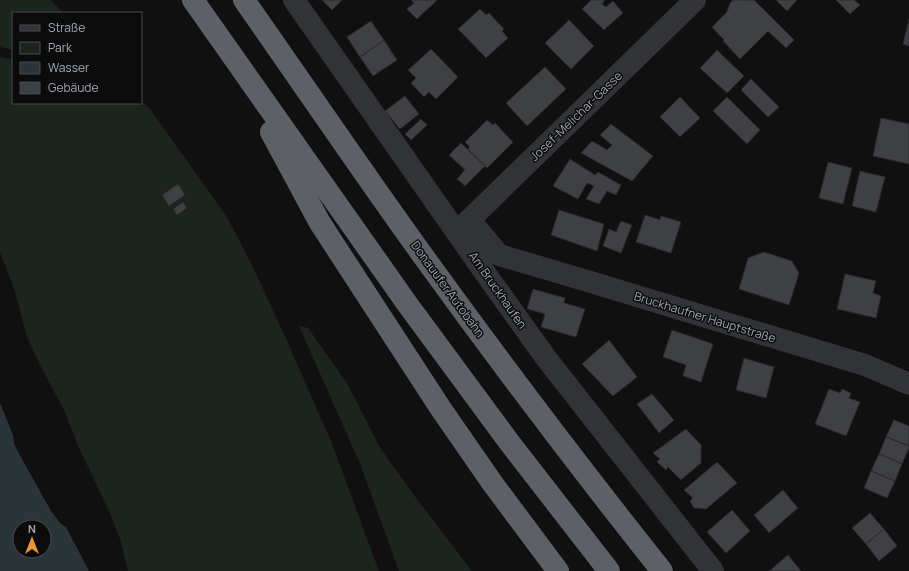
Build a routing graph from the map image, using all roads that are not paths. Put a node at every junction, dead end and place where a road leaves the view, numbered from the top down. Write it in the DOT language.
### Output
graph roads {
  1 [pos="193,0"];
  2 [pos="244,0"];
  3 [pos="294,0"];
  4 [pos="696,0"];
  5 [pos="225,46"];
  6 [pos="463,226"];
  7 [pos="499,255"];
  8 [pos="483,270"];
  9 [pos="909,384"];
  10 [pos="558,571"];
  11 [pos="609,571"];
  12 [pos="662,571"];
  13 [pos="713,571"];
  1 -- 5 [label="highway"];
  2 -- 12 [label="highway, Donauufer Autobahn"];
  3 -- 6 [label="street, Am Bruckhaufen"];
  4 -- 6 [label="street, Josef-Melichar-Gasse"];
  5 -- 10 [label="highway"];
  5 -- 11 [label="highway"];
  6 -- 7 [label="street"];
  6 -- 8 [label="street, Am Bruckhaufen"];
  7 -- 8 [label="street"];
  7 -- 9 [label="street, Bruckhaufner Hauptstraße"];
  8 -- 13 [label="street, Am Bruckhaufen"];
}
